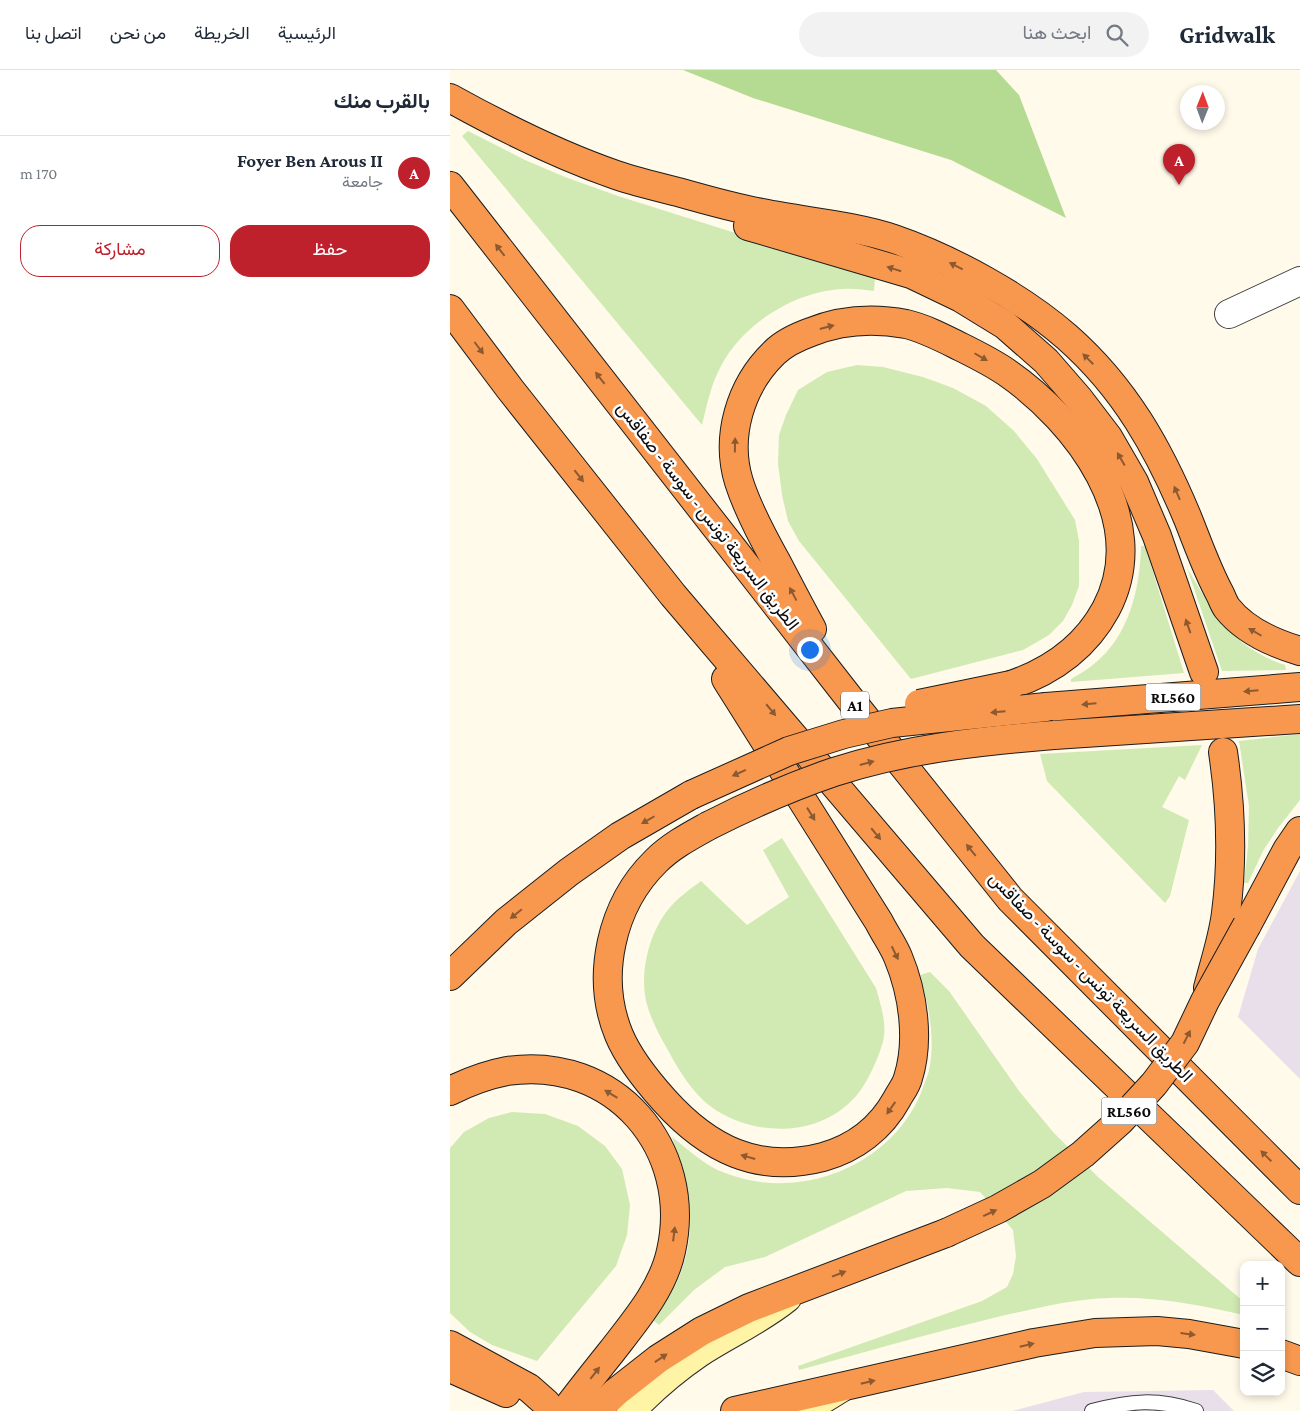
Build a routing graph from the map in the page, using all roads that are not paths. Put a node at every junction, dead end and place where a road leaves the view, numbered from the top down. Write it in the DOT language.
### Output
graph roads {
  1 [pos="450,98"];
  2 [pos="450,186"];
  3 [pos="680,193"];
  4 [pos="1300,281"];
  5 [pos="450,309"];
  6 [pos="1230,314"];
  7 [pos="673,595"];
  8 [pos="1300,651"];
  9 [pos="1204,672"];
  10 [pos="1300,687"];
  11 [pos="850,699"];
  12 [pos="1300,719"];
  13 [pos="844,734"];
  14 [pos="1223,752"];
  15 [pos="1300,831"];
  16 [pos="1236,920"];
  17 [pos="450,976"];
  18 [pos="450,1091"];
  19 [pos="1300,1190"];
  20 [pos="1300,1262"];
  21 [pos="798,1290"];
  22 [pos="1240,1343"];
  23 [pos="450,1345"];
  24 [pos="1285,1355"];
  25 [pos="1300,1361"];
  26 [pos="450,1368"];
  27 [pos="842,1388"];
  28 [pos="555,1407"];
  29 [pos="596,1411"];
  30 [pos="631,1411"];
  31 [pos="735,1411"];
  32 [pos="804,1411"];
  33 [pos="1092,1411"];
  34 [pos="1196,1411"];
  1 -- 3 [label="highway"];
  11 -- 2 [label="highway, الطريق السريعة تونس - سوسة - صفاقس / A1, one-way"];
  8 -- 3 [label="highway, one-way"];
  9 -- 3 [label="highway, one-way"];
  4 -- 6 [label="street"];
  5 -- 7 [label="highway, one-way"];
  7 -- 12 [label="highway, one-way, bridge"];
  7 -- 20 [label="highway, one-way"];
  10 -- 13 [label="highway, RL560, one-way, bridge"];
  11 -- 13 [label="highway, one-way, bridge"];
  19 -- 11 [label="highway, الطريق السريعة تونس - سوسة - صفاقس / A1, one-way"];
  13 -- 17 [label="highway, RL560, one-way, bridge"];
  14 -- 16 [label="highway"];
  15 -- 16 [label="highway, RL560"];
  21 -- 16 [label="highway, RL560, one-way, bridge"];
  28 -- 18 [label="highway, one-way"];
  29 -- 21 [label="highway, one-way"];
  21 -- 30 [label="main road"];
  27 -- 22 [label="highway, one-way"];
  23 -- 28 [label="highway"];
  24 -- 25 [label="highway"];
  26 -- 28 [label="highway"];
  27 -- 31 [label="highway"];
  27 -- 32 [label="main road"];
  33 -- 34 [label="lane"];
}
